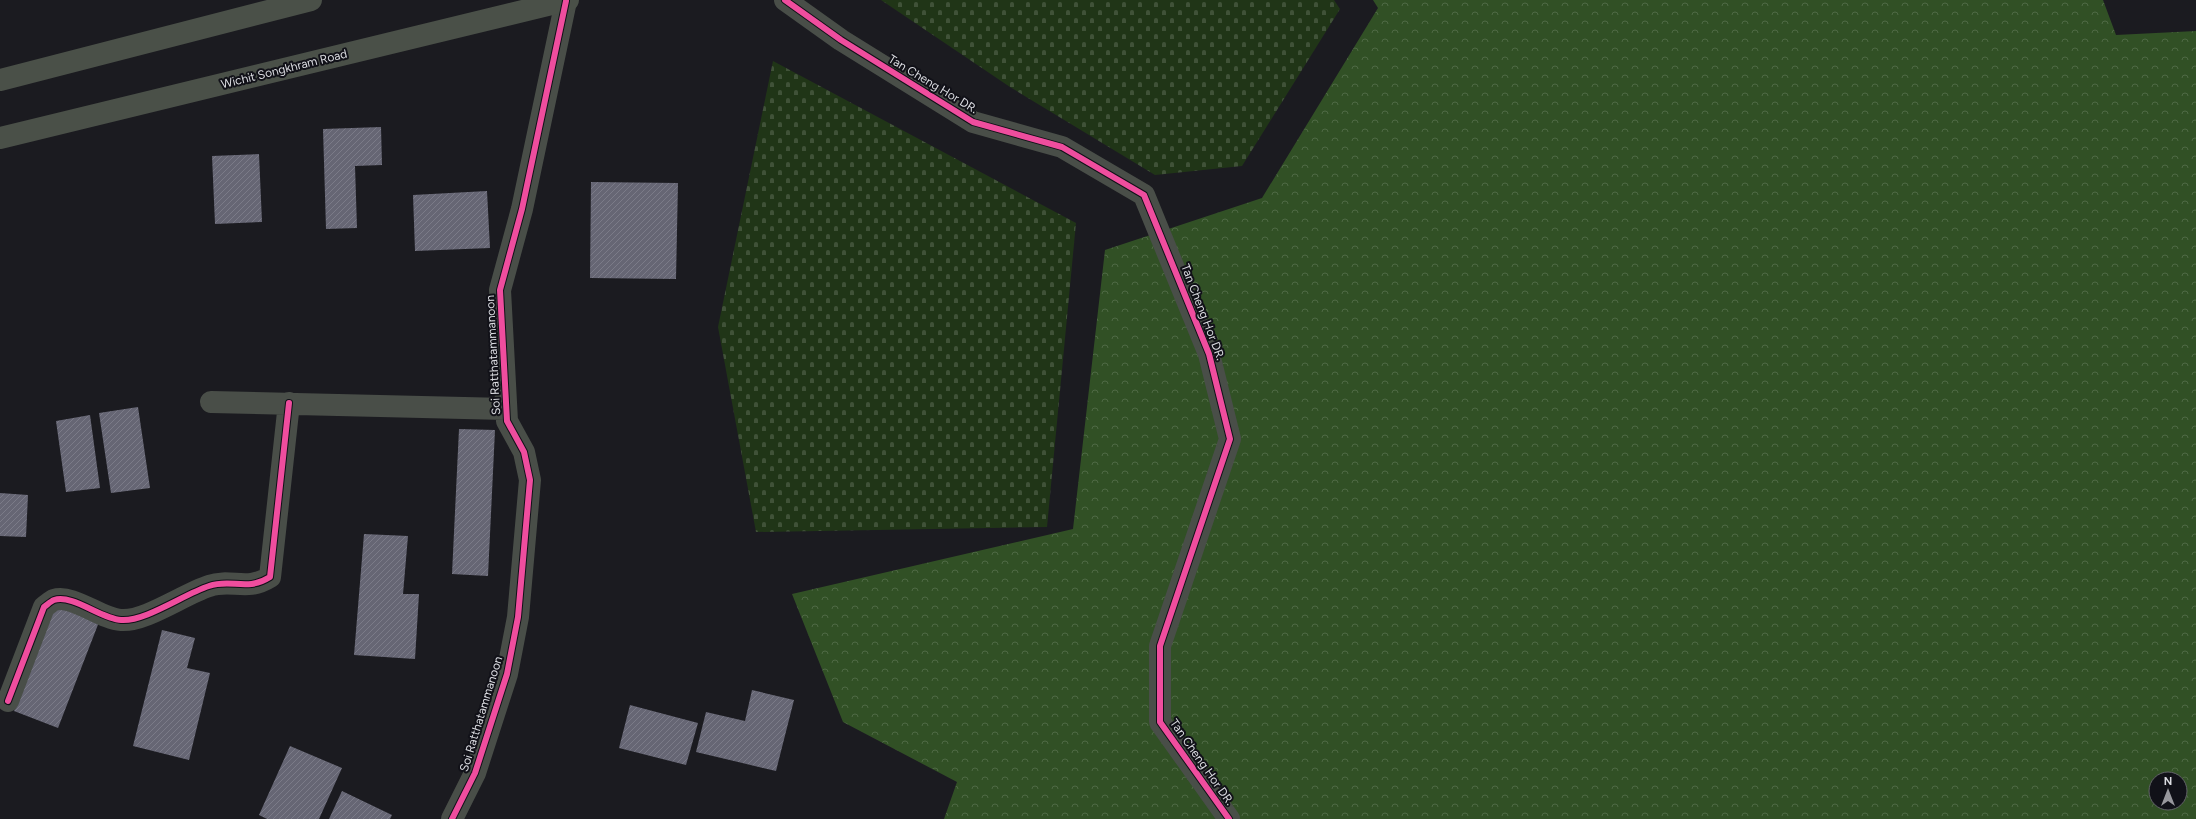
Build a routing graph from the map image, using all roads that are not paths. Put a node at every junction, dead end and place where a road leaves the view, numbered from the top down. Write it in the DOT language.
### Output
graph roads {
  1 [pos="311,0"];
  2 [pos="567,0"];
  3 [pos="785,0"];
  4 [pos="0,80"];
  5 [pos="0,138"];
  6 [pos="211,402"];
  7 [pos="289,404"];
  8 [pos="506,409"];
  9 [pos="8,701"];
  10 [pos="452,819"];
  11 [pos="1229,819"];
  1 -- 4 [label="main road"];
  2 -- 5 [label="main road, Wichit Songkhram Road"];
  2 -- 8 [label="street, Soi Ratthatammanoon"];
  3 -- 11 [label="street, Tan Cheng Hor DR."];
  6 -- 7 [label="street"];
  7 -- 8 [label="street"];
  7 -- 9 [label="street"];
  8 -- 10 [label="street, Soi Ratthatammanoon"];
}
